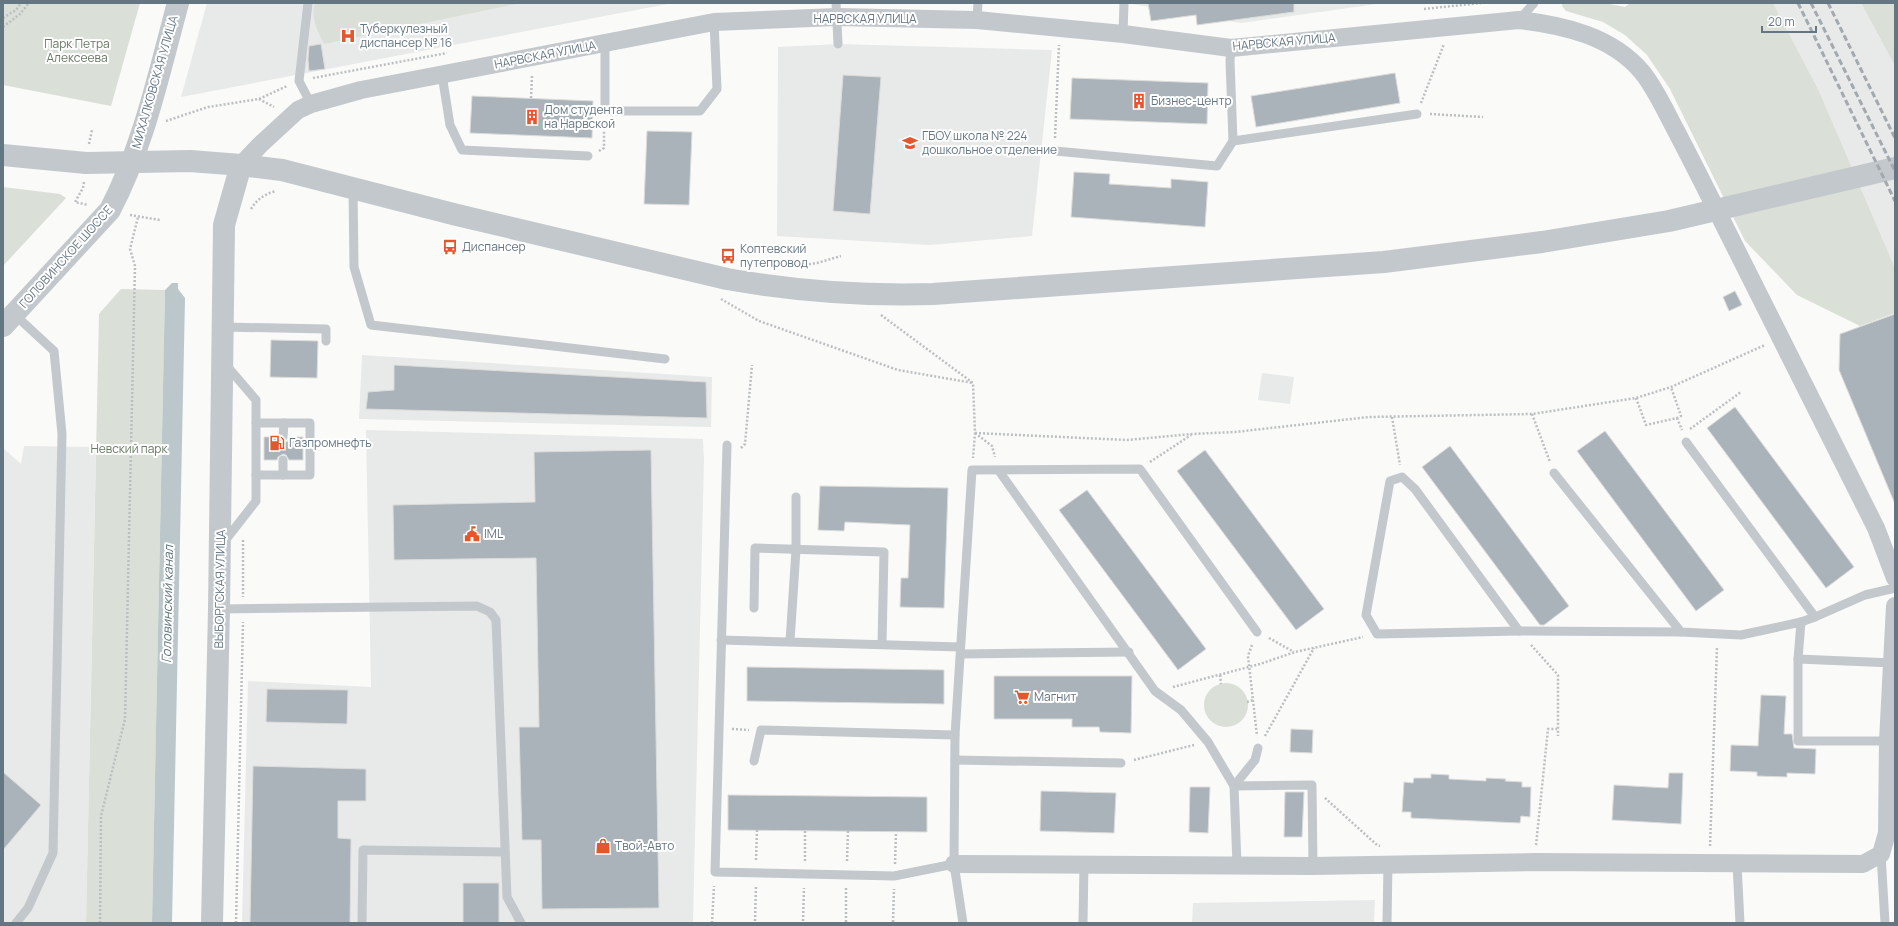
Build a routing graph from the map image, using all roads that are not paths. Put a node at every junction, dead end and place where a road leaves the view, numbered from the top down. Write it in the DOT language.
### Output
graph roads {
  1 [pos="178,3"];
  2 [pos="308,3"];
  3 [pos="1124,3"];
  4 [pos="1534,3"];
  5 [pos="836,10"];
  6 [pos="978,12"];
  7 [pos="1519,20"];
  8 [pos="714,22"];
  9 [pos="1123,34"];
  10 [pos="605,43"];
  11 [pos="838,44"];
  12 [pos="1231,48"];
  13 [pos="442,75"];
  14 [pos="311,104"];
  15 [pos="1417,114"];
  16 [pos="1233,142"];
  17 [pos="1055,151"];
  18 [pos="3,155"];
  19 [pos="588,156"];
  20 [pos="132,162"];
  21 [pos="242,165"];
  22 [pos="1895,168"];
  23 [pos="353,188"];
  24 [pos="9,320"];
  25 [pos="223,327"];
  26 [pos="326,341"];
  27 [pos="665,359"];
  28 [pos="223,361"];
  29 [pos="256,423"];
  30 [pos="284,423"];
  31 [pos="283,437"];
  32 [pos="1686,442"];
  33 [pos="727,444"];
  34 [pos="284,460"];
  35 [pos="999,471"];
  36 [pos="1554,473"];
  37 [pos="256,475"];
  38 [pos="283,475"];
  39 [pos="796,496"];
  40 [pos="220,546"];
  41 [pos="796,550"];
  42 [pos="1895,574"];
  43 [pos="1895,578"];
  44 [pos="1895,588"];
  45 [pos="1895,606"];
  46 [pos="754,608"];
  47 [pos="220,609"];
  48 [pos="1815,617"];
  49 [pos="1801,622"];
  50 [pos="1519,631"];
  51 [pos="1257,632"];
  52 [pos="1681,632"];
  53 [pos="721,640"];
  54 [pos="790,641"];
  55 [pos="882,644"];
  56 [pos="961,651"];
  57 [pos="1129,652"];
  58 [pos="1798,659"];
  59 [pos="1893,663"];
  60 [pos="955,734"];
  61 [pos="1888,741"];
  62 [pos="1258,748"];
  63 [pos="955,760"];
  64 [pos="754,761"];
  65 [pos="1121,763"];
  66 [pos="1234,786"];
  67 [pos="505,852"];
  68 [pos="1881,854"];
  69 [pos="954,864"];
  70 [pos="1084,864"];
  71 [pos="1388,864"];
  72 [pos="1737,864"];
  73 [pos="1237,865"];
  74 [pos="1313,866"];
  75 [pos="16,923"];
  76 [pos="212,923"];
  77 [pos="362,923"];
  78 [pos="521,923"];
  79 [pos="963,923"];
  80 [pos="1083,923"];
  81 [pos="1387,923"];
  82 [pos="1740,923"];
  83 [pos="1885,923"];
  1 -- 20 [label="street, МИХАЛКОВСКАЯ УЛИЦА"];
  2 -- 14 [label="lane"];
  3 -- 9 [label="lane"];
  4 -- 7 [label="lane"];
  5 -- 6 [label="street, НАРВСКАЯ УЛИЦА"];
  5 -- 8 [label="street, НАРВСКАЯ УЛИЦА"];
  5 -- 11 [label="lane"];
  6 -- 9 [label="street, НАРВСКАЯ УЛИЦА"];
  7 -- 12 [label="street, НАРВСКАЯ УЛИЦА"];
  7 -- 42 [label="street, НАРВСКАЯ УЛИЦА"];
  8 -- 10 [label="street, НАРВСКАЯ УЛИЦА"];
  8 -- 10 [label="lane"];
  9 -- 12 [label="street, НАРВСКАЯ УЛИЦА"];
  10 -- 13 [label="street, НАРВСКАЯ УЛИЦА"];
  12 -- 16 [label="lane"];
  13 -- 14 [label="street, НАРВСКАЯ УЛИЦА"];
  13 -- 19 [label="lane"];
  14 -- 21 [label="street, НАРВСКАЯ УЛИЦА"];
  15 -- 16 [label="lane"];
  16 -- 17 [label="lane"];
  18 -- 20 [label="street"];
  20 -- 21 [label="street"];
  20 -- 24 [label="street, ГОЛОВИНСКОЕ ШОССЕ"];
  21 -- 23 [label="street"];
  21 -- 25 [label="street, ВЫБОРГСКАЯ УЛИЦА"];
  22 -- 23 [label="street"];
  23 -- 27 [label="lane"];
  24 -- 75 [label="lane"];
  25 -- 26 [label="lane"];
  25 -- 28 [label="street, ВЫБОРГСКАЯ УЛИЦА"];
  28 -- 29 [label="lane"];
  28 -- 40 [label="street, ВЫБОРГСКАЯ УЛИЦА"];
  29 -- 30 [label="lane"];
  29 -- 37 [label="lane"];
  30 -- 31 [label="lane"];
  30 -- 38 [label="lane"];
  32 -- 48 [label="lane"];
  33 -- 53 [label="lane"];
  34 -- 38 [label="lane"];
  35 -- 51 [label="lane"];
  35 -- 56 [label="lane"];
  35 -- 57 [label="lane"];
  36 -- 52 [label="lane"];
  37 -- 38 [label="lane"];
  37 -- 40 [label="lane"];
  39 -- 41 [label="lane"];
  40 -- 47 [label="street, ВЫБОРГСКАЯ УЛИЦА"];
  41 -- 46 [label="lane"];
  41 -- 54 [label="lane"];
  41 -- 55 [label="lane"];
  42 -- 43 [label="street"];
  44 -- 48 [label="lane"];
  45 -- 59 [label="street"];
  47 -- 67 [label="lane"];
  47 -- 76 [label="street, ВЫБОРГСКАЯ УЛИЦА"];
  48 -- 49 [label="lane"];
  49 -- 52 [label="lane"];
  49 -- 58 [label="lane"];
  50 -- 50 [label="lane"];
  50 -- 52 [label="lane"];
  53 -- 54 [label="lane"];
  53 -- 69 [label="lane"];
  54 -- 55 [label="lane"];
  55 -- 56 [label="lane"];
  56 -- 57 [label="lane"];
  56 -- 60 [label="lane"];
  57 -- 66 [label="lane"];
  58 -- 59 [label="lane"];
  58 -- 61 [label="lane"];
  59 -- 61 [label="street"];
  60 -- 63 [label="lane"];
  60 -- 64 [label="lane"];
  61 -- 68 [label="street"];
  62 -- 66 [label="lane"];
  63 -- 65 [label="lane"];
  63 -- 69 [label="lane"];
  66 -- 73 [label="lane"];
  66 -- 74 [label="lane"];
  67 -- 77 [label="lane"];
  67 -- 78 [label="lane"];
  68 -- 72 [label="street"];
  68 -- 83 [label="lane"];
  69 -- 70 [label="street"];
  69 -- 79 [label="lane"];
  70 -- 73 [label="street"];
  70 -- 80 [label="lane"];
  71 -- 72 [label="street"];
  71 -- 74 [label="street"];
  71 -- 81 [label="lane"];
  72 -- 82 [label="lane"];
  73 -- 74 [label="street"];
}
